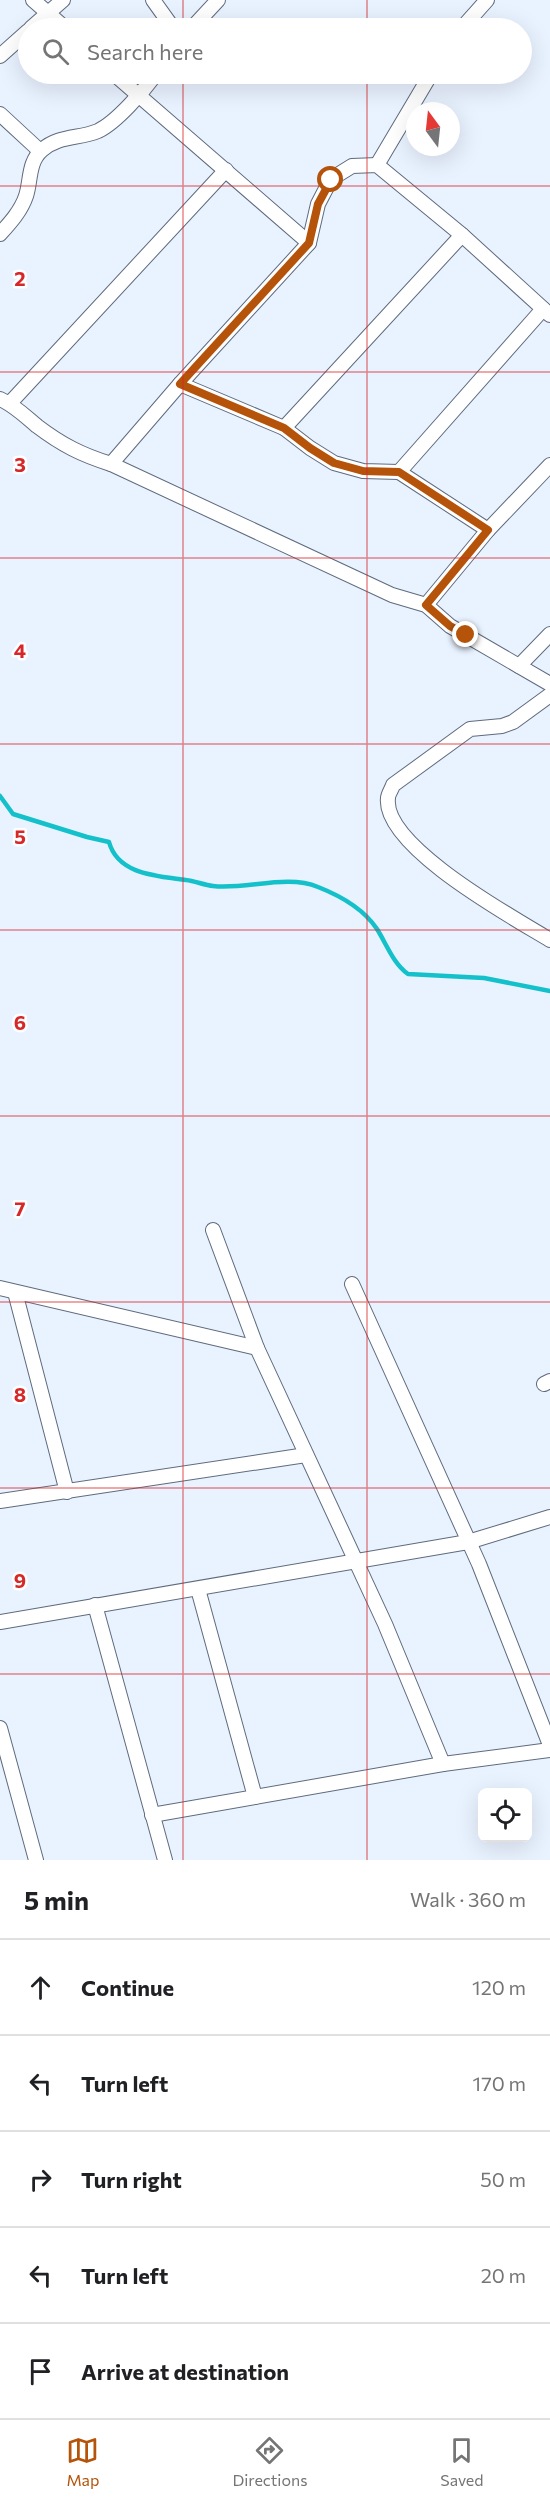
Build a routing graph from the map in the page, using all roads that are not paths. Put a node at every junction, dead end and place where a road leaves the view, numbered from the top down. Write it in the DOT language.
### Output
graph roads {
  1 [pos="33,0"];
  2 [pos="63,0"];
  3 [pos="153,0"];
  4 [pos="218,0"];
  5 [pos="487,0"];
  6 [pos="48,13"];
  7 [pos="43,18"];
  8 [pos="54,18"];
  9 [pos="166,18"];
  10 [pos="201,18"];
  11 [pos="471,18"];
  12 [pos="18,40"];
  13 [pos="0,56"];
  14 [pos="125,84"];
  15 [pos="148,84"];
  16 [pos="425,84"];
  17 [pos="139,96"];
  18 [pos="0,114"];
  19 [pos="40,151"];
  20 [pos="377,165"];
  21 [pos="226,170"];
  22 [pos="0,234"];
  23 [pos="462,235"];
  24 [pos="309,243"];
  25 [pos="547,312"];
  26 [pos="180,384"];
  27 [pos="5,401"];
  28 [pos="284,428"];
  29 [pos="111,464"];
  30 [pos="550,465"];
  31 [pos="399,472"];
  32 [pos="488,530"];
  33 [pos="426,605"];
  34 [pos="550,634"];
  35 [pos="519,666"];
  36 [pos="550,684"];
  37 [pos="550,695"];
  38 [pos="550,940"];
  39 [pos="213,1230"];
  40 [pos="352,1284"];
  41 [pos="0,1288"];
  42 [pos="15,1292"];
  43 [pos="257,1348"];
  44 [pos="306,1455"];
  45 [pos="67,1492"];
  46 [pos="0,1501"];
  47 [pos="550,1517"];
  48 [pos="468,1542"];
  49 [pos="356,1559"];
  50 [pos="198,1589"];
  51 [pos="95,1605"];
  52 [pos="0,1622"];
  53 [pos="0,1728"];
  54 [pos="550,1745"];
  55 [pos="550,1750"];
  56 [pos="443,1764"];
  57 [pos="255,1797"];
  58 [pos="152,1815"];
  59 [pos="36,1860"];
  60 [pos="165,1860"];
  1 -- 6 [label="street"];
  2 -- 6 [label="street"];
  3 -- 9 [label="street"];
  4 -- 10 [label="street"];
  5 -- 11 [label="street"];
  6 -- 7 [label="street"];
  6 -- 8 [label="street"];
  12 -- 13 [label="street"];
  14 -- 17 [label="street"];
  15 -- 17 [label="street"];
  16 -- 20 [label="street"];
  17 -- 19 [label="street"];
  17 -- 21 [label="street"];
  18 -- 19 [label="street"];
  19 -- 22 [label="street"];
  20 -- 23 [label="street"];
  20 -- 24 [label="street"];
  21 -- 24 [label="street"];
  21 -- 27 [label="street"];
  23 -- 25 [label="street"];
  23 -- 28 [label="street"];
  24 -- 26 [label="street"];
  25 -- 31 [label="street"];
  26 -- 28 [label="street"];
  26 -- 29 [label="street"];
  27 -- 29 [label="street"];
  28 -- 31 [label="street"];
  29 -- 33 [label="street"];
  30 -- 32 [label="street"];
  31 -- 32 [label="street"];
  32 -- 33 [label="street"];
  33 -- 35 [label="street"];
  34 -- 35 [label="street"];
  35 -- 36 [label="street"];
  37 -- 38 [label="street"];
  39 -- 43 [label="street"];
  40 -- 48 [label="street"];
  41 -- 42 [label="street"];
  42 -- 43 [label="street"];
  42 -- 45 [label="street"];
  43 -- 44 [label="street"];
  44 -- 45 [label="street"];
  44 -- 49 [label="street"];
  45 -- 46 [label="street"];
  47 -- 48 [label="street"];
  48 -- 49 [label="street"];
  48 -- 54 [label="street"];
  49 -- 50 [label="street"];
  49 -- 56 [label="street"];
  50 -- 51 [label="street"];
  50 -- 57 [label="street"];
  51 -- 52 [label="street"];
  51 -- 58 [label="street"];
  53 -- 59 [label="street"];
  55 -- 56 [label="street"];
  56 -- 57 [label="street"];
  57 -- 58 [label="street"];
  58 -- 60 [label="street"];
}
